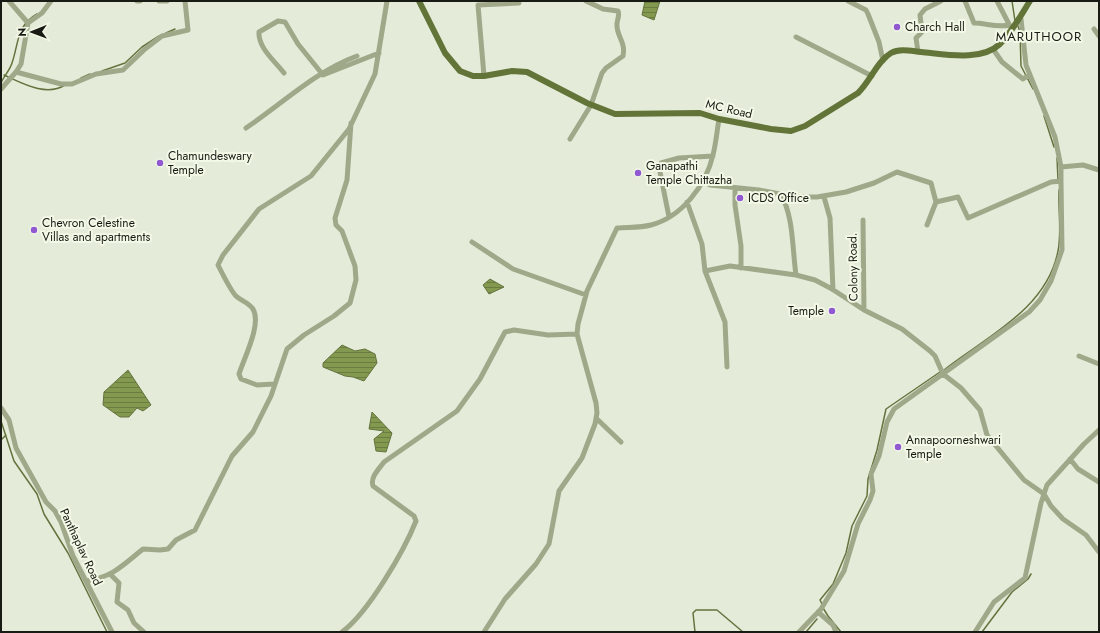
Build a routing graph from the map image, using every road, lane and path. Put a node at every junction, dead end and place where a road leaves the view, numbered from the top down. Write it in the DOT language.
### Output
graph roads {
  1 [pos="9,1"];
  2 [pos="51,1"];
  3 [pos="158,1"];
  4 [pos="167,1"];
  5 [pos="185,1"];
  6 [pos="388,1"];
  7 [pos="419,1"];
  8 [pos="586,1"];
  9 [pos="848,1"];
  10 [pos="941,1"];
  11 [pos="965,1"];
  12 [pos="998,1"];
  13 [pos="1030,1"];
  14 [pos="519,3"];
  15 [pos="1020,17"];
  16 [pos="26,21"];
  17 [pos="1010,27"];
  18 [pos="1094,29"];
  19 [pos="1099,36"];
  20 [pos="796,37"];
  21 [pos="993,49"];
  22 [pos="918,52"];
  23 [pos="379,53"];
  24 [pos="357,56"];
  25 [pos="883,61"];
  26 [pos="16,72"];
  27 [pos="284,73"];
  28 [pos="321,73"];
  29 [pos="1029,75"];
  30 [pos="484,76"];
  31 [pos="872,76"];
  32 [pos="1,89"];
  33 [pos="591,105"];
  34 [pos="719,119"];
  35 [pos="351,123"];
  36 [pos="246,128"];
  37 [pos="570,139"];
  38 [pos="713,156"];
  39 [pos="1061,167"];
  40 [pos="1099,170"];
  41 [pos="702,181"];
  42 [pos="1061,181"];
  43 [pos="735,188"];
  44 [pos="781,194"];
  45 [pos="824,197"];
  46 [pos="687,202"];
  47 [pos="936,202"];
  48 [pos="669,217"];
  49 [pos="863,220"];
  50 [pos="927,225"];
  51 [pos="472,242"];
  52 [pos="741,268"];
  53 [pos="705,270"];
  54 [pos="796,275"];
  55 [pos="833,290"];
  56 [pos="586,295"];
  57 [pos="864,310"];
  58 [pos="577,334"];
  59 [pos="1080,356"];
  60 [pos="1099,364"];
  61 [pos="727,367"];
  62 [pos="942,372"];
  63 [pos="274,384"];
  64 [pos="1,408"];
  65 [pos="597,419"];
  66 [pos="1099,430"];
  67 [pos="621,442"];
  68 [pos="1070,459"];
  69 [pos="1099,482"];
  70 [pos="1044,494"];
  71 [pos="1099,552"];
  72 [pos="111,574"];
  73 [pos="86,582"];
  74 [pos="820,610"];
  75 [pos="112,632"];
  76 [pos="144,632"];
  77 [pos="342,632"];
  78 [pos="484,632"];
  79 [pos="799,632"];
  80 [pos="836,632"];
  81 [pos="975,632"];
  1 -- 16 [label="street"];
  2 -- 16 [label="street"];
  3 -- 4 [label="street"];
  5 -- 26 [label="street"];
  6 -- 23 [label="street"];
  7 -- 30 [label="main road, MC Road"];
  8 -- 33 [label="street"];
  9 -- 25 [label="street"];
  10 -- 22 [label="street"];
  11 -- 17 [label="street"];
  12 -- 17 [label="street"];
  13 -- 15 [label="main road"];
  14 -- 30 [label="street"];
  15 -- 17 [label="main road"];
  15 -- 29 [label="street"];
  16 -- 26 [label="street"];
  17 -- 21 [label="main road"];
  18 -- 19 [label="street"];
  20 -- 31 [label="street"];
  21 -- 22 [label="main road, MC Road"];
  21 -- 29 [label="street"];
  22 -- 25 [label="main road, MC Road"];
  23 -- 28 [label="street"];
  23 -- 35 [label="street"];
  24 -- 28 [label="street"];
  25 -- 31 [label="main road, MC Road"];
  26 -- 32 [label="street"];
  27 -- 28 [label="street"];
  28 -- 36 [label="street"];
  29 -- 39 [label="street"];
  30 -- 33 [label="main road, MC Road"];
  31 -- 34 [label="main road, MC Road"];
  33 -- 34 [label="main road, MC Road"];
  33 -- 37 [label="street"];
  34 -- 38 [label="street"];
  35 -- 63 [label="street"];
  35 -- 63 [label="street"];
  38 -- 41 [label="street"];
  38 -- 48 [label="street"];
  39 -- 40 [label="street"];
  39 -- 42 [label="street"];
  41 -- 43 [label="street"];
  41 -- 46 [label="street"];
  42 -- 47 [label="street"];
  42 -- 62 [label="street"];
  43 -- 44 [label="street"];
  43 -- 52 [label="street"];
  44 -- 45 [label="street"];
  44 -- 54 [label="street"];
  45 -- 47 [label="street"];
  45 -- 55 [label="street"];
  46 -- 48 [label="street"];
  46 -- 53 [label="street"];
  47 -- 50 [label="street"];
  48 -- 56 [label="street"];
  49 -- 57 [label="street, Colony Road."];
  51 -- 56 [label="street"];
  52 -- 53 [label="street, Colony Road."];
  52 -- 54 [label="street, Colony Road."];
  53 -- 61 [label="street"];
  54 -- 55 [label="street, Colony Road."];
  55 -- 57 [label="street, Colony Road."];
  56 -- 58 [label="street"];
  57 -- 62 [label="street"];
  58 -- 65 [label="street"];
  58 -- 77 [label="street"];
  59 -- 60 [label="street"];
  62 -- 70 [label="street"];
  62 -- 74 [label="street"];
  63 -- 72 [label="street"];
  64 -- 73 [label="street, Panthaplav Road"];
  65 -- 67 [label="street"];
  65 -- 78 [label="street"];
  66 -- 68 [label="street"];
  68 -- 69 [label="street"];
  68 -- 70 [label="street"];
  70 -- 71 [label="street"];
  70 -- 81 [label="street"];
  72 -- 73 [label="street"];
  72 -- 76 [label="street"];
  73 -- 75 [label="street, Panthaplav Road"];
  74 -- 79 [label="street"];
  74 -- 80 [label="street"];
}
